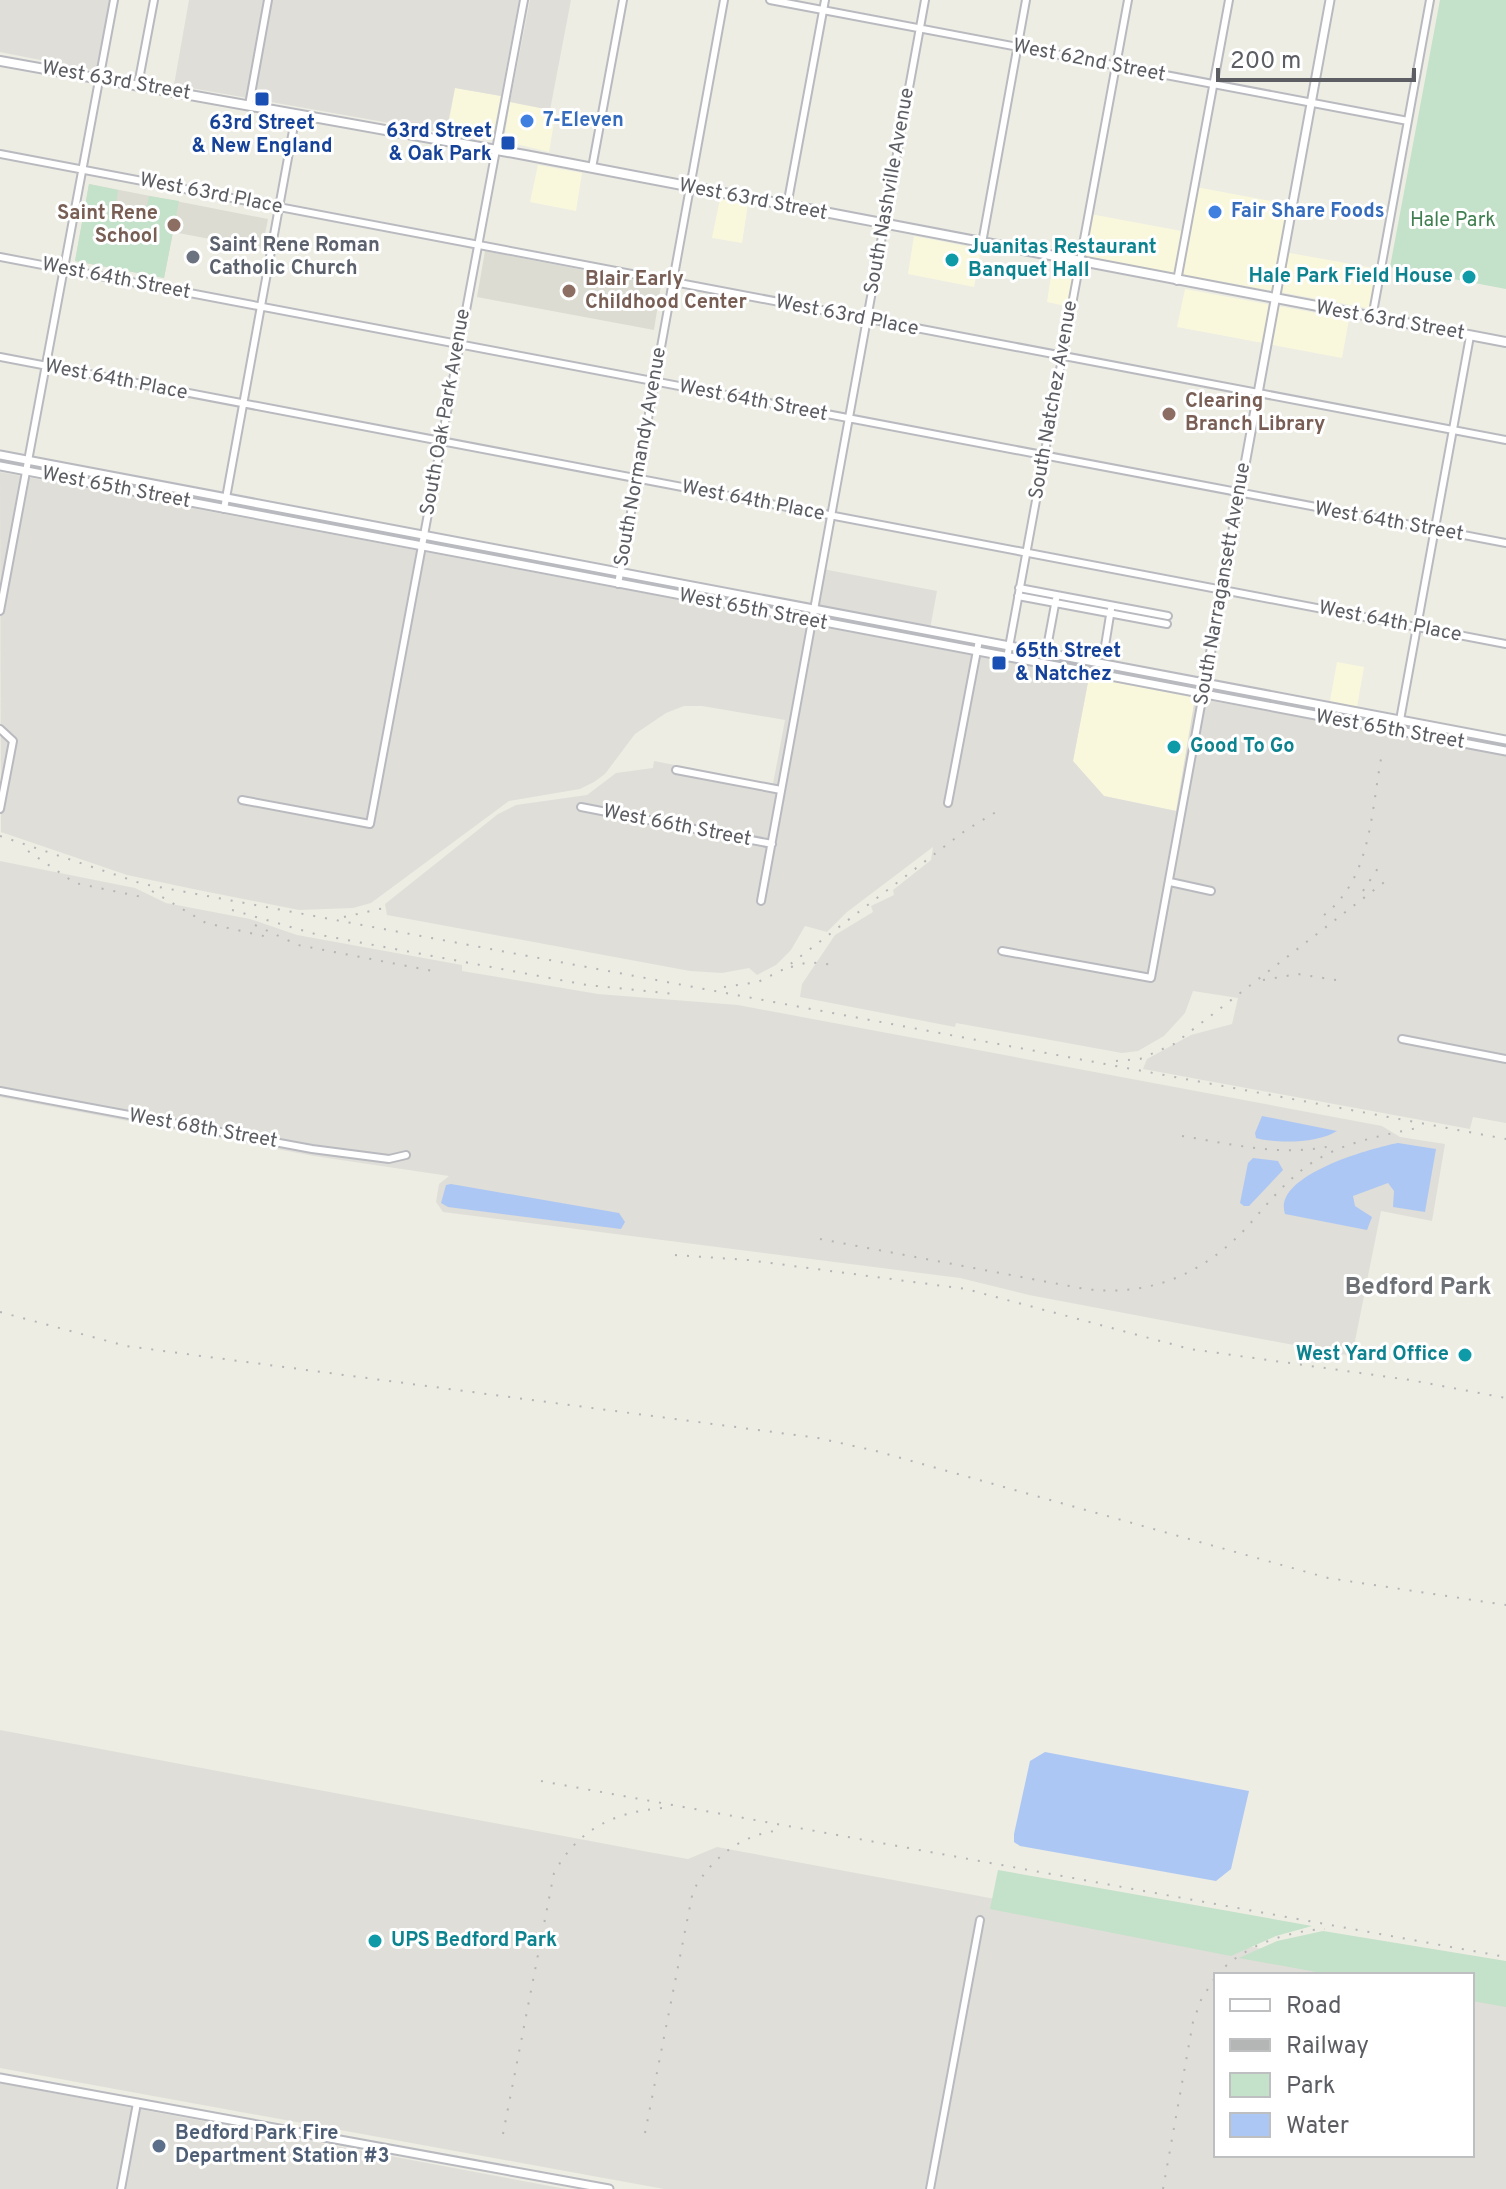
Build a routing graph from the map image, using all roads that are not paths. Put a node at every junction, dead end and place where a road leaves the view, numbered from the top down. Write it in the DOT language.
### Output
graph roads {
  1 [pos="114,0"];
  2 [pos="154,0"];
  3 [pos="268,0"];
  4 [pos="524,0"];
  5 [pos="623,0"];
  6 [pos="724,0"];
  7 [pos="770,0"];
  8 [pos="825,0"];
  9 [pos="925,0"];
  10 [pos="1026,0"];
  11 [pos="1128,0"];
  12 [pos="1229,0"];
  13 [pos="1330,0"];
  14 [pos="1430,0"];
  15 [pos="823,10"];
  16 [pos="920,29"];
  17 [pos="1017,48"];
  18 [pos="0,61"];
  19 [pos="1116,66"];
  20 [pos="99,78"];
  21 [pos="138,85"];
  22 [pos="1213,85"];
  23 [pos="1311,104"];
  24 [pos="249,105"];
  25 [pos="296,114"];
  26 [pos="1408,121"];
  27 [pos="496,150"];
  28 [pos="0,154"];
  29 [pos="592,168"];
  30 [pos="82,170"];
  31 [pos="690,187"];
  32 [pos="787,206"];
  33 [pos="280,208"];
  34 [pos="884,225"];
  35 [pos="982,243"];
  36 [pos="477,245"];
  37 [pos="0,257"];
  38 [pos="1079,262"];
  39 [pos="64,269"];
  40 [pos="1177,281"];
  41 [pos="672,283"];
  42 [pos="1275,300"];
  43 [pos="261,307"];
  44 [pos="1372,318"];
  45 [pos="867,320"];
  46 [pos="1470,336"];
  47 [pos="1506,342"];
  48 [pos="458,344"];
  49 [pos="0,357"];
  50 [pos="1062,357"];
  51 [pos="46,366"];
  52 [pos="654,382"];
  53 [pos="1257,395"];
  54 [pos="244,404"];
  55 [pos="849,419"];
  56 [pos="1453,430"];
  57 [pos="1506,440"];
  58 [pos="440,442"];
  59 [pos="0,455"];
  60 [pos="1044,456"];
  61 [pos="28,460"];
  62 [pos="0,466"];
  63 [pos="26,471"];
  64 [pos="636,479"];
  65 [pos="1239,494"];
  66 [pos="226,498"];
  67 [pos="224,509"];
  68 [pos="832,516"];
  69 [pos="1435,530"];
  70 [pos="424,535"];
  71 [pos="1506,543"];
  72 [pos="421,548"];
  73 [pos="1026,553"];
  74 [pos="620,572"];
  75 [pos="618,584"];
  76 [pos="1222,591"];
  77 [pos="1019,592"];
  78 [pos="1056,599"];
  79 [pos="815,609"];
  80 [pos="1111,609"];
  81 [pos="0,611"];
  82 [pos="1167,620"];
  83 [pos="813,621"];
  84 [pos="1417,627"];
  85 [pos="979,640"];
  86 [pos="1048,642"];
  87 [pos="1506,644"];
  88 [pos="1010,646"];
  89 [pos="977,652"];
  90 [pos="1104,652"];
  91 [pos="1007,658"];
  92 [pos="1205,683"];
  93 [pos="1203,696"];
  94 [pos="1400,720"];
  95 [pos="0,729"];
  96 [pos="1398,731"];
  97 [pos="1506,740"];
  98 [pos="1506,751"];
  99 [pos="676,770"];
  100 [pos="781,790"];
  101 [pos="242,800"];
  102 [pos="948,803"];
  103 [pos="581,807"];
  104 [pos="0,809"];
  105 [pos="772,844"];
  106 [pos="1170,882"];
  107 [pos="1211,891"];
  108 [pos="761,901"];
  109 [pos="1002,951"];
  110 [pos="1402,1039"];
  111 [pos="1506,1059"];
  112 [pos="0,1091"];
  113 [pos="406,1155"];
  114 [pos="980,1920"];
  115 [pos="0,2078"];
  116 [pos="137,2103"];
  117 [pos="121,2189"];
  118 [pos="609,2189"];
  119 [pos="930,2189"];
  1 -- 20 [label="street"];
  2 -- 21 [label="street"];
  3 -- 24 [label="street"];
  4 -- 27 [label="street, South Oak Park Avenue"];
  5 -- 29 [label="street"];
  6 -- 31 [label="street, South Normandy Avenue"];
  7 -- 15 [label="street, West 62nd Street"];
  8 -- 15 [label="street"];
  9 -- 16 [label="street, South Nashville Avenue"];
  10 -- 17 [label="street"];
  11 -- 19 [label="street, South Natchez Avenue"];
  12 -- 22 [label="street"];
  13 -- 23 [label="street, South Narragansett Avenue"];
  14 -- 26 [label="street"];
  15 -- 16 [label="street, West 62nd Street"];
  15 -- 32 [label="street"];
  16 -- 17 [label="street, West 62nd Street"];
  16 -- 34 [label="street, South Nashville Avenue"];
  17 -- 19 [label="street, West 62nd Street"];
  17 -- 35 [label="street"];
  18 -- 20 [label="main road, West 63rd Street"];
  19 -- 22 [label="street, West 62nd Street"];
  19 -- 38 [label="street, South Natchez Avenue"];
  20 -- 21 [label="main road, West 63rd Street"];
  20 -- 30 [label="street"];
  21 -- 24 [label="main road, West 63rd Street"];
  22 -- 23 [label="street, West 62nd Street"];
  22 -- 40 [label="street"];
  23 -- 26 [label="street, West 62nd Street"];
  23 -- 42 [label="street, South Narragansett Avenue"];
  24 -- 25 [label="main road, West 63rd Street"];
  25 -- 27 [label="main road, West 63rd Street"];
  25 -- 33 [label="street"];
  26 -- 44 [label="street"];
  27 -- 29 [label="main road, West 63rd Street"];
  27 -- 36 [label="street, South Oak Park Avenue"];
  28 -- 30 [label="street, West 63rd Place"];
  29 -- 31 [label="main road, West 63rd Street"];
  30 -- 33 [label="street, West 63rd Place"];
  30 -- 39 [label="street"];
  31 -- 32 [label="main road, West 63rd Street"];
  31 -- 41 [label="street, South Normandy Avenue"];
  32 -- 34 [label="main road, West 63rd Street"];
  33 -- 36 [label="street, West 63rd Place"];
  33 -- 43 [label="street"];
  34 -- 35 [label="main road, West 63rd Street"];
  34 -- 45 [label="street, South Nashville Avenue"];
  35 -- 38 [label="main road, West 63rd Street"];
  36 -- 41 [label="street, West 63rd Place"];
  36 -- 48 [label="street, South Oak Park Avenue"];
  37 -- 39 [label="street, West 64th Street"];
  38 -- 40 [label="main road, West 63rd Street"];
  38 -- 50 [label="street, South Natchez Avenue"];
  39 -- 43 [label="street, West 64th Street"];
  39 -- 51 [label="street"];
  40 -- 42 [label="main road, West 63rd Street"];
  41 -- 45 [label="street, West 63rd Place"];
  41 -- 52 [label="street, South Normandy Avenue"];
  42 -- 44 [label="main road, West 63rd Street"];
  42 -- 53 [label="street, South Narragansett Avenue"];
  43 -- 48 [label="street, West 64th Street"];
  43 -- 54 [label="street"];
  44 -- 46 [label="main road, West 63rd Street"];
  45 -- 50 [label="street, West 63rd Place"];
  45 -- 55 [label="street, South Nashville Avenue"];
  46 -- 47 [label="main road, West 63rd Street"];
  46 -- 56 [label="street"];
  48 -- 52 [label="street, West 64th Street"];
  48 -- 58 [label="street, South Oak Park Avenue"];
  49 -- 51 [label="street, West 64th Place"];
  50 -- 53 [label="street, West 63rd Place"];
  50 -- 60 [label="street, South Natchez Avenue"];
  51 -- 54 [label="street, West 64th Place"];
  51 -- 61 [label="street"];
  52 -- 55 [label="street, West 64th Street"];
  52 -- 64 [label="street, South Normandy Avenue"];
  53 -- 56 [label="street, West 63rd Place"];
  53 -- 65 [label="street, South Narragansett Avenue"];
  54 -- 58 [label="street, West 64th Place"];
  54 -- 66 [label="street"];
  55 -- 60 [label="street, West 64th Street"];
  55 -- 68 [label="street, South Nashville Avenue"];
  56 -- 57 [label="street, West 63rd Place"];
  56 -- 69 [label="street"];
  58 -- 64 [label="street, West 64th Place"];
  58 -- 70 [label="street, South Oak Park Avenue"];
  59 -- 61 [label="street, West 65th Street"];
  60 -- 65 [label="street, West 64th Street"];
  60 -- 73 [label="street, South Natchez Avenue"];
  61 -- 63 [label="street"];
  61 -- 66 [label="street, West 65th Street"];
  62 -- 63 [label="street, West 65th Street"];
  63 -- 67 [label="street, West 65th Street"];
  63 -- 81 [label="street"];
  64 -- 68 [label="street, West 64th Place"];
  64 -- 74 [label="street, South Normandy Avenue"];
  65 -- 69 [label="street, West 64th Street"];
  65 -- 76 [label="street, South Narragansett Avenue"];
  66 -- 67 [label="street"];
  66 -- 70 [label="street, West 65th Street"];
  67 -- 72 [label="street, West 65th Street"];
  68 -- 73 [label="street, West 64th Place"];
  68 -- 79 [label="street, South Nashville Avenue"];
  69 -- 71 [label="street, West 64th Street"];
  69 -- 84 [label="street"];
  70 -- 72 [label="street, South Oak Park Avenue"];
  70 -- 74 [label="street, West 65th Street"];
  72 -- 75 [label="street, West 65th Street"];
  72 -- 101 [label="street, South Oak Park Avenue"];
  73 -- 76 [label="street, West 64th Place"];
  73 -- 77 [label="street, South Natchez Avenue"];
  74 -- 75 [label="street, South Normandy Avenue"];
  74 -- 79 [label="street, West 65th Street"];
  75 -- 83 [label="street, West 65th Street"];
  76 -- 84 [label="street, West 64th Place"];
  76 -- 92 [label="street, South Narragansett Avenue"];
  77 -- 78 [label="street"];
  77 -- 88 [label="street, South Natchez Avenue"];
  78 -- 80 [label="street"];
  78 -- 86 [label="street"];
  79 -- 83 [label="street, South Nashville Avenue"];
  79 -- 85 [label="street, West 65th Street"];
  80 -- 82 [label="street"];
  80 -- 90 [label="street"];
  83 -- 89 [label="street, West 65th Street"];
  83 -- 100 [label="street, South Nashville Avenue"];
  84 -- 87 [label="street, West 64th Place"];
  84 -- 94 [label="street"];
  85 -- 88 [label="street, West 65th Street"];
  85 -- 89 [label="street"];
  88 -- 91 [label="street, South Natchez Avenue"];
  88 -- 92 [label="street, West 65th Street"];
  89 -- 91 [label="street, West 65th Street"];
  89 -- 102 [label="street"];
  91 -- 93 [label="street, West 65th Street"];
  92 -- 93 [label="street, South Narragansett Avenue"];
  92 -- 94 [label="street, West 65th Street"];
  93 -- 96 [label="street, West 65th Street"];
  93 -- 106 [label="street, South Narragansett Avenue"];
  94 -- 96 [label="street"];
  94 -- 97 [label="street, West 65th Street"];
  95 -- 104 [label="street"];
  96 -- 98 [label="street, West 65th Street"];
  99 -- 100 [label="street"];
  100 -- 105 [label="street, South Nashville Avenue"];
  103 -- 105 [label="street, West 66th Street"];
  105 -- 108 [label="street, South Nashville Avenue"];
  106 -- 107 [label="street"];
  106 -- 109 [label="street, South Narragansett Avenue"];
  110 -- 111 [label="street"];
  112 -- 113 [label="street, West 68th Street"];
  114 -- 119 [label="street"];
  115 -- 116 [label="street"];
  116 -- 117 [label="street"];
  116 -- 118 [label="street"];
}
